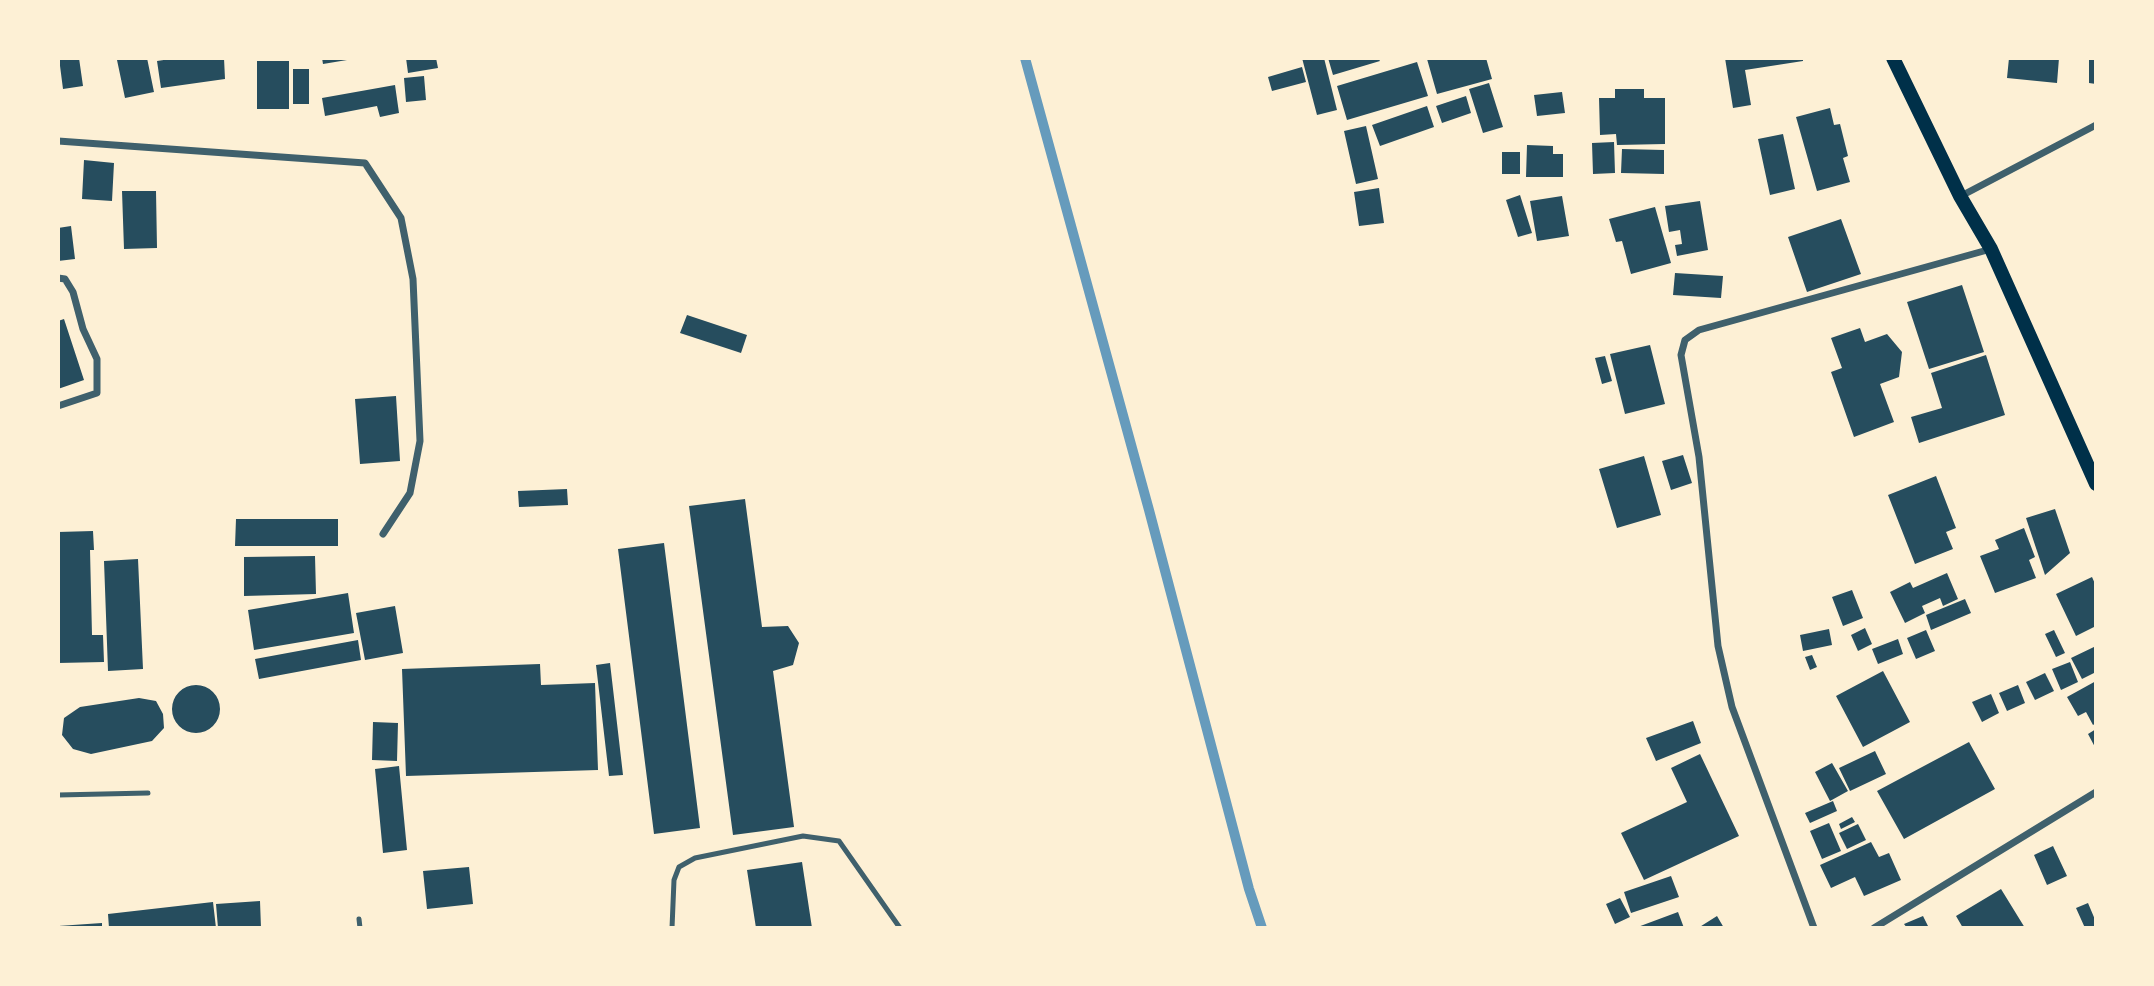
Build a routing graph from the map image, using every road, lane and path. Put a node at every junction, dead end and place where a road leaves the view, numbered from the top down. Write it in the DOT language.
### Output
graph roads {
  1 [pos="1893,58"];
  2 [pos="2096,125"];
  3 [pos="58,141"];
  4 [pos="1960,197"];
  5 [pos="1991,249"];
  6 [pos="58,278"];
  7 [pos="58,407"];
  8 [pos="2096,484"];
  9 [pos="383,534"];
  10 [pos="2096,792"];
  11 [pos="148,793"];
  12 [pos="58,795"];
  13 [pos="359,919"];
  14 [pos="360,928"];
  15 [pos="673,928"];
  16 [pos="900,928"];
  17 [pos="1814,928"];
  18 [pos="1874,928"];
  1 -- 4 [label="main road"];
  2 -- 4 [label="street"];
  3 -- 9 [label="street"];
  4 -- 5 [label="main road"];
  5 -- 8 [label="main road"];
  5 -- 17 [label="street"];
  6 -- 7 [label="street"];
  10 -- 18 [label="street"];
  11 -- 12 [label="lane"];
  13 -- 14 [label="lane"];
  15 -- 16 [label="lane"];
}
